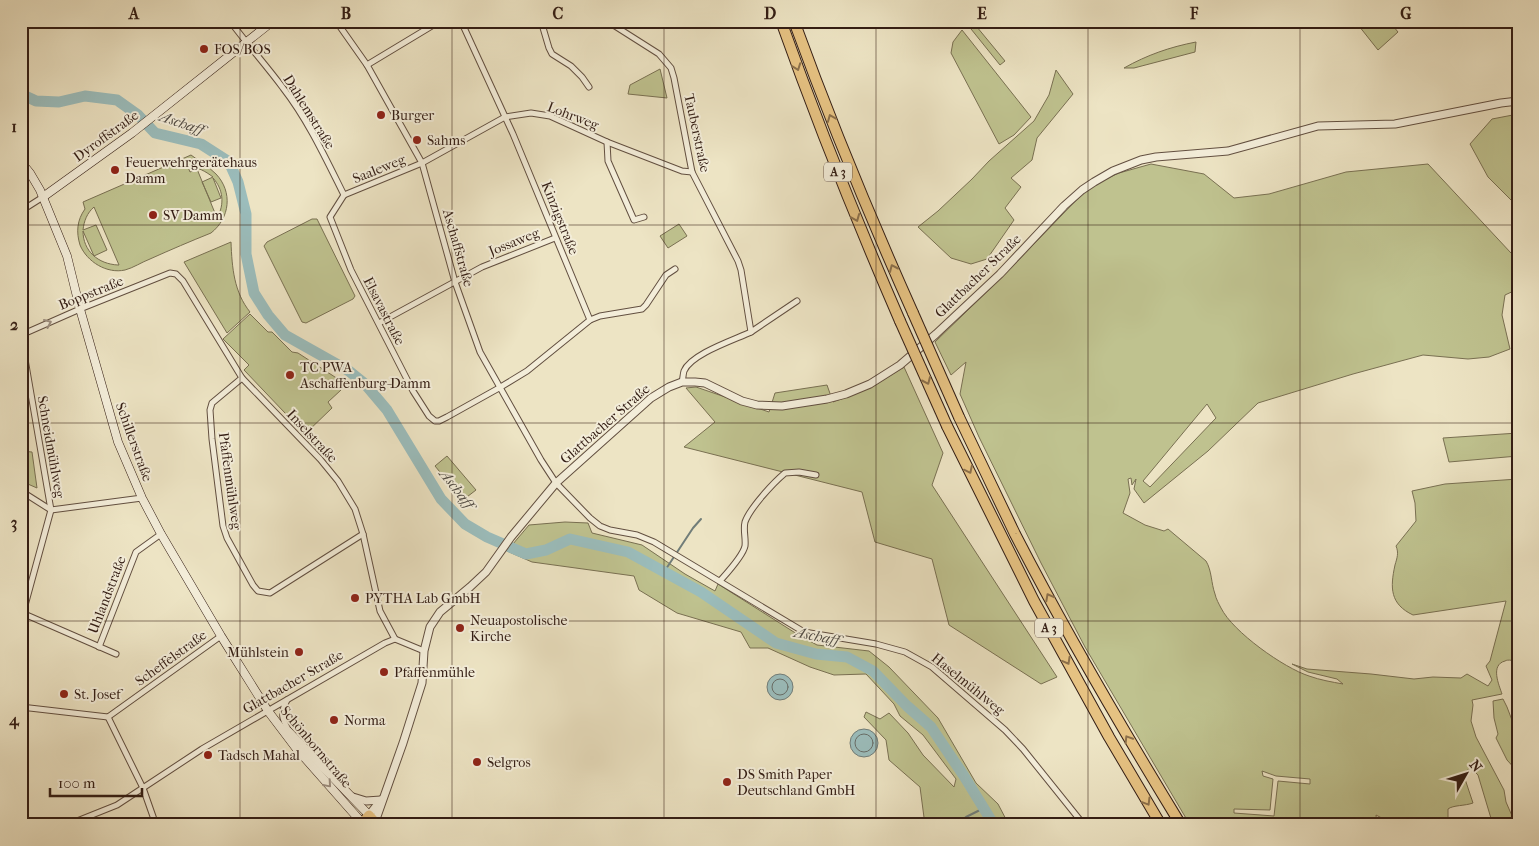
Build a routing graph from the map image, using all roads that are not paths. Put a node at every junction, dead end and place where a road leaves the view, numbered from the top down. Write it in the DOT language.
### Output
graph roads {
  1 [pos="230,21"];
  2 [pos="273,21"];
  3 [pos="336,21"];
  4 [pos="440,21"];
  5 [pos="461,21"];
  6 [pos="541,21"];
  7 [pos="607,21"];
  8 [pos="781,21"];
  9 [pos="794,21"];
  10 [pos="246,43"];
  11 [pos="367,65"];
  12 [pos="589,87"];
  13 [pos="1518,102"];
  14 [pos="505,117"];
  15 [pos="607,142"];
  16 [pos="21,162"];
  17 [pos="422,164"];
  18 [pos="692,172"];
  19 [pos="344,195"];
  20 [pos="43,197"];
  21 [pos="21,211"];
  22 [pos="644,217"];
  23 [pos="555,238"];
  24 [pos="675,269"];
  25 [pos="170,273"];
  26 [pos="455,282"];
  27 [pos="797,301"];
  28 [pos="80,309"];
  29 [pos="590,320"];
  30 [pos="378,323"];
  31 [pos="751,332"];
  32 [pos="21,335"];
  33 [pos="242,378"];
  34 [pos="682,382"];
  35 [pos="499,388"];
  36 [pos="816,475"];
  37 [pos="556,483"];
  38 [pos="21,491"];
  39 [pos="142,498"];
  40 [pos="51,510"];
  41 [pos="161,534"];
  42 [pos="363,534"];
  43 [pos="720,581"];
  44 [pos="22,613"];
  45 [pos="21,620"];
  46 [pos="221,636"];
  47 [pos="395,639"];
  48 [pos="99,646"];
  49 [pos="424,651"];
  50 [pos="116,654"];
  51 [pos="288,700"];
  52 [pos="21,707"];
  53 [pos="268,711"];
  54 [pos="108,717"];
  55 [pos="290,734"];
  56 [pos="143,788"];
  57 [pos="353,797"];
  58 [pos="383,797"];
  59 [pos="374,822"];
  60 [pos="69,824"];
  61 [pos="362,824"];
  62 [pos="156,825"];
  63 [pos="1084,825"];
  64 [pos="1160,825"];
  65 [pos="1182,825"];
  1 -- 10 [label="street, Dahlemstraße"];
  2 -- 10 [label="main road, Dyroffstraße"];
  3 -- 11 [label="street, Aschaffstraße"];
  4 -- 11 [label="street"];
  5 -- 14 [label="street, Kinzigstraße"];
  6 -- 12 [label="street"];
  7 -- 18 [label="street, Tauberstraße"];
  8 -- 64 [label="highway, A 3, one-way, bridge"];
  65 -- 9 [label="highway, A 3, one-way, bridge"];
  10 -- 19 [label="street, Dahlemstraße"];
  10 -- 20 [label="main road, Dyroffstraße"];
  11 -- 17 [label="street, Aschaffstraße"];
  13 -- 34 [label="street, Glattbacher Straße"];
  14 -- 15 [label="street, Lohrweg"];
  14 -- 17 [label="street, Lohrweg"];
  14 -- 23 [label="street, Kinzigstraße"];
  15 -- 18 [label="street, Lohrweg"];
  15 -- 22 [label="street"];
  16 -- 20 [label="main road, Schillerstraße"];
  17 -- 19 [label="street, Saaleweg"];
  17 -- 26 [label="street, Aschaffstraße"];
  18 -- 31 [label="street, Tauberstraße"];
  19 -- 30 [label="street, Elsavastraße"];
  20 -- 21 [label="street, Dyroffstraße"];
  20 -- 28 [label="main road, Schillerstraße"];
  23 -- 26 [label="street, Jossaweg"];
  23 -- 29 [label="street, Kinzigstraße"];
  24 -- 29 [label="street"];
  25 -- 28 [label="street, Boppstraße"];
  25 -- 33 [label="street, Inselstraße"];
  26 -- 30 [label="street, Jossaweg"];
  26 -- 35 [label="street, Aschaffstraße"];
  27 -- 31 [label="street"];
  32 -- 28 [label="street, Boppstraße, one-way"];
  28 -- 39 [label="main road, Schillerstraße"];
  29 -- 35 [label="street"];
  30 -- 35 [label="street, Elsavastraße"];
  31 -- 34 [label="street"];
  32 -- 40 [label="street, Schneidmühlweg"];
  33 -- 42 [label="street, Inselstraße"];
  33 -- 42 [label="street, Pfaffenmühlweg"];
  34 -- 37 [label="street, Glattbacher Straße"];
  35 -- 37 [label="street, Aschaffstraße"];
  36 -- 43 [label="street"];
  37 -- 43 [label="street, Haselmühlweg"];
  37 -- 49 [label="street, Glattbacher Straße"];
  38 -- 40 [label="street"];
  39 -- 40 [label="street"];
  39 -- 41 [label="main road, Schillerstraße"];
  40 -- 44 [label="street, Schneidmühlweg"];
  41 -- 46 [label="main road, Schillerstraße"];
  41 -- 48 [label="street, Uhlandstraße"];
  42 -- 47 [label="street, Inselstraße"];
  43 -- 63 [label="street, Haselmühlweg"];
  44 -- 45 [label="street, Schneidmühlweg"];
  44 -- 48 [label="street"];
  46 -- 53 [label="main road, Schillerstraße"];
  46 -- 54 [label="street, Scheffelstraße"];
  47 -- 49 [label="street"];
  47 -- 51 [label="street, Glattbacher Straße"];
  48 -- 50 [label="street"];
  49 -- 58 [label="street, Glattbacher Straße"];
  51 -- 53 [label="street, Glattbacher Straße"];
  51 -- 55 [label="street"];
  52 -- 54 [label="street"];
  53 -- 55 [label="main road, Schönbornstraße"];
  53 -- 56 [label="street, Glattbacher Straße"];
  53 -- 61 [label="main road, Schönbornstraße, one-way"];
  54 -- 56 [label="street"];
  55 -- 57 [label="main road, Schönbornstraße"];
  56 -- 60 [label="street, Glattbacher Straße"];
  56 -- 62 [label="street"];
  57 -- 58 [label="street"];
  57 -- 59 [label="main road, Schönbornstraße"];
  58 -- 59 [label="street, Glattbacher Straße"];
  59 -- 61 [label="main road"];
}
